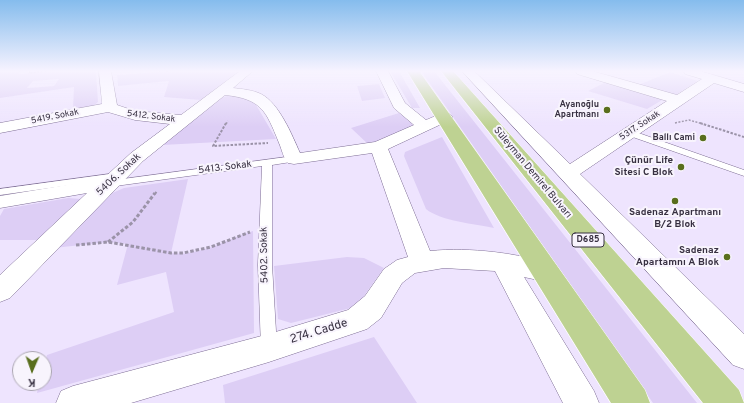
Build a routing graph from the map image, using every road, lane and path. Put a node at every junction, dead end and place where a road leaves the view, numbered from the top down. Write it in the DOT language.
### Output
graph roads {
  1 [pos="108,90"];
  2 [pos="392,90"];
  3 [pos="421,90"];
  4 [pos="469,90"];
  5 [pos="474,90"];
  6 [pos="646,90"];
  7 [pos="694,90"];
  8 [pos="222,91"];
  9 [pos="679,100"];
  10 [pos="110,107"];
  11 [pos="182,120"];
  12 [pos="228,121"];
  13 [pos="434,122"];
  14 [pos="669,126"];
  15 [pos="0,128"];
  16 [pos="630,133"];
  17 [pos="744,137"];
  18 [pos="268,143"];
  19 [pos="379,147"];
  20 [pos="294,159"];
  21 [pos="267,163"];
  22 [pos="568,173"];
  23 [pos="744,173"];
  24 [pos="165,176"];
  25 [pos="112,180"];
  26 [pos="0,192"];
  27 [pos="0,202"];
  28 [pos="265,226"];
  29 [pos="108,242"];
  30 [pos="42,249"];
  31 [pos="422,262"];
  32 [pos="503,263"];
  33 [pos="546,272"];
  34 [pos="0,291"];
  35 [pos="269,348"];
  36 [pos="744,355"];
  37 [pos="73,403"];
  38 [pos="582,403"];
  39 [pos="632,403"];
  40 [pos="726,403"];
  1 -- 10 [label="street"];
  2 -- 13 [label="street"];
  3 -- 13 [label="highway"];
  4 -- 40 [label="highway, Süleyman Demirel Bulvarı / D685"];
  5 -- 22 [label="street"];
  6 -- 9 [label="street"];
  7 -- 9 [label="street, 5317. Sokak"];
  8 -- 11 [label="street, 5406. Sokak"];
  8 -- 20 [label="street"];
  9 -- 16 [label="street, 5317. Sokak"];
  10 -- 11 [label="street, 5412. Sokak"];
  10 -- 15 [label="street, 5419. Sokak"];
  11 -- 25 [label="street, 5406. Sokak"];
  12 -- 18 [label="path"];
  13 -- 19 [label="street, 5413. Sokak"];
  13 -- 33 [label="highway"];
  14 -- 17 [label="path"];
  16 -- 22 [label="street, 5317. Sokak"];
  16 -- 23 [label="lane"];
  19 -- 20 [label="street, 5413. Sokak"];
  19 -- 31 [label="street"];
  20 -- 21 [label="lane, 5413. Sokak"];
  21 -- 24 [label="lane, 5413. Sokak"];
  21 -- 28 [label="lane, 5402. Sokak"];
  22 -- 36 [label="street"];
  24 -- 25 [label="lane, 5413. Sokak"];
  24 -- 29 [label="path"];
  25 -- 26 [label="lane"];
  25 -- 27 [label="street, 5413. Sokak"];
  25 -- 30 [label="street, 5406. Sokak"];
  28 -- 29 [label="path"];
  28 -- 35 [label="lane, 5402. Sokak"];
  29 -- 30 [label="path"];
  30 -- 34 [label="street, 5406. Sokak"];
  31 -- 32 [label="street, 274. Cadde"];
  31 -- 35 [label="street, 274. Cadde"];
  32 -- 33 [label="street, 274. Cadde"];
  32 -- 38 [label="street"];
  33 -- 39 [label="highway"];
  35 -- 37 [label="street, 274. Cadde"];
}
